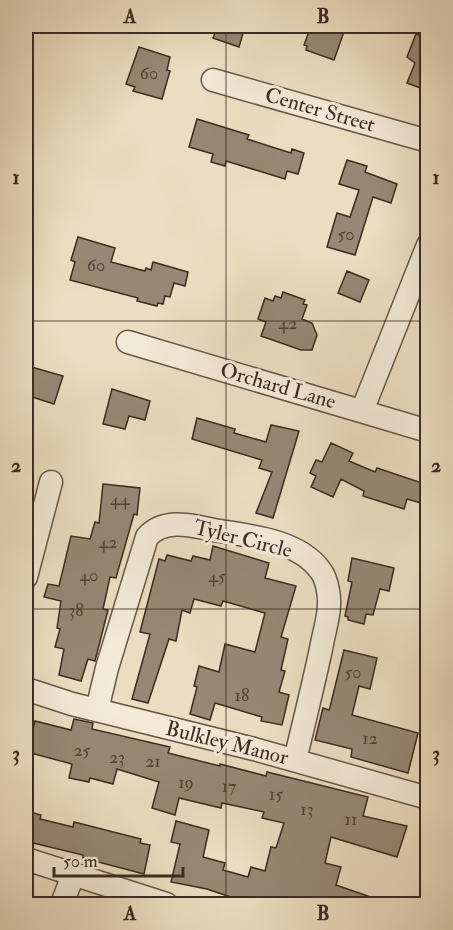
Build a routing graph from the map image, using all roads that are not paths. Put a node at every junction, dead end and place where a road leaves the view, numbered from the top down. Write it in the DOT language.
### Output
graph roads {
  1 [pos="213,80"];
  2 [pos="428,141"];
  3 [pos="428,245"];
  4 [pos="128,342"];
  5 [pos="362,411"];
  6 [pos="428,431"];
  7 [pos="51,482"];
  8 [pos="26,577"];
  9 [pos="26,689"];
  10 [pos="98,710"];
  11 [pos="295,760"];
  12 [pos="428,798"];
  13 [pos="26,858"];
  14 [pos="73,875"];
  15 [pos="62,904"];
  16 [pos="166,904"];
  1 -- 2 [label="street, Center Street"];
  3 -- 5 [label="street"];
  4 -- 5 [label="street, Orchard Lane"];
  5 -- 6 [label="street, Orchard Lane"];
  7 -- 8 [label="street"];
  9 -- 10 [label="street, Bulkley Manor"];
  10 -- 11 [label="street, Bulkley Manor"];
  10 -- 11 [label="street, Tyler Circle"];
  11 -- 12 [label="street, Bulkley Manor"];
  13 -- 14 [label="street"];
  14 -- 15 [label="street"];
  14 -- 16 [label="street"];
}
